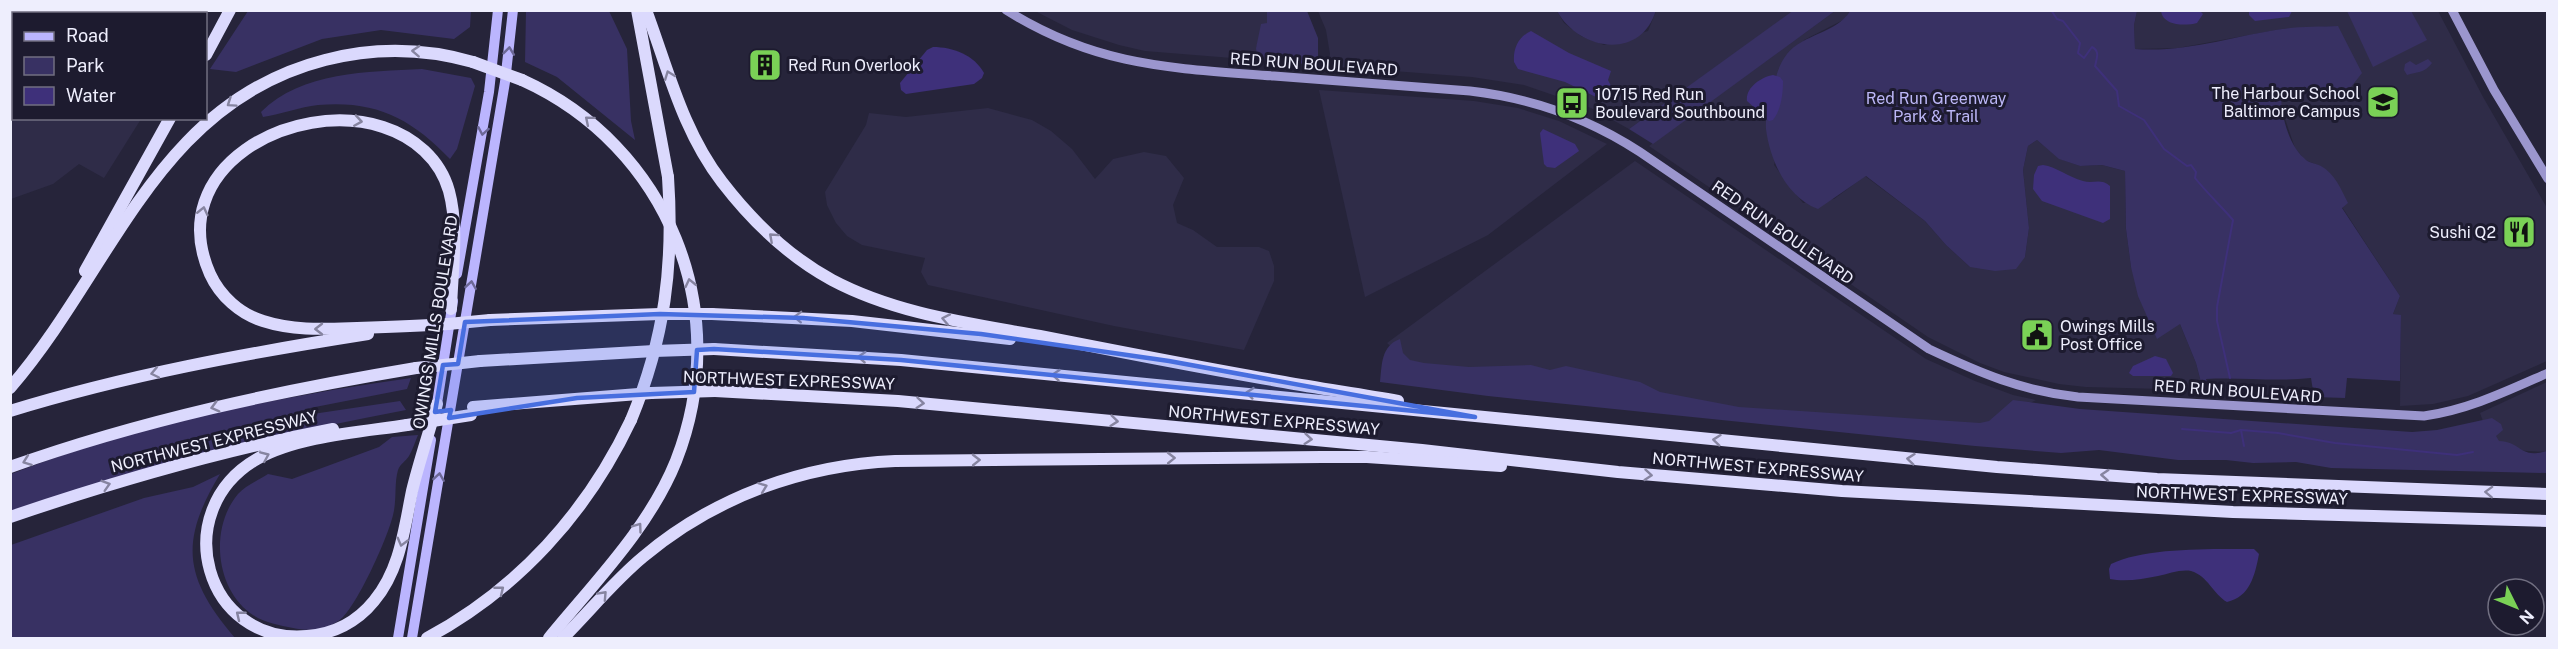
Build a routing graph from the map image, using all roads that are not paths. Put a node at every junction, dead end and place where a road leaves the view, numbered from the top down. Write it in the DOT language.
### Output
graph roads {
  1 [pos="230,10"];
  2 [pos="498,10"];
  3 [pos="513,10"];
  4 [pos="637,10"];
  5 [pos="646,10"];
  6 [pos="1006,10"];
  7 [pos="2452,10"];
  8 [pos="207,53"];
  9 [pos="169,120"];
  10 [pos="2547,179"];
  11 [pos="451,309"];
  12 [pos="420,326"];
  13 [pos="44,346"];
  14 [pos="1169,361"];
  15 [pos="2547,373"];
  16 [pos="10,388"];
  17 [pos="437,404"];
  18 [pos="10,411"];
  19 [pos="1476,417"];
  20 [pos="408,420"];
  21 [pos="10,467"];
  22 [pos="1618,472"];
  23 [pos="2547,494"];
  24 [pos="10,517"];
  25 [pos="2547,521"];
  26 [pos="398,639"];
  27 [pos="412,639"];
  28 [pos="428,639"];
  29 [pos="549,639"];
  30 [pos="563,639"];
  1 -- 8 [label="highway"];
  2 -- 11 [label="main road, OWINGS MILLS BOULEVARD, one-way"];
  27 -- 3 [label="main road, OWINGS MILLS BOULEVARD, one-way"];
  28 -- 4 [label="highway, one-way, bridge"];
  14 -- 5 [label="highway, one-way"];
  6 -- 15 [label="main road, RED RUN BOULEVARD"];
  7 -- 10 [label="main road"];
  9 -- 13 [label="highway"];
  12 -- 11 [label="highway, one-way"];
  11 -- 17 [label="main road, OWINGS MILLS BOULEVARD"];
  14 -- 12 [label="highway, one-way, bridge"];
  12 -- 18 [label="highway, one-way"];
  13 -- 16 [label="highway"];
  29 -- 13 [label="highway, one-way, bridge"];
  14 -- 19 [label="highway"];
  17 -- 20 [label="highway, one-way"];
  17 -- 26 [label="main road, OWINGS MILLS BOULEVARD"];
  19 -- 21 [label="highway, NORTHWEST EXPRESSWAY, one-way, bridge"];
  23 -- 19 [label="highway, NORTHWEST EXPRESSWAY, one-way"];
  20 -- 22 [label="highway, NORTHWEST EXPRESSWAY, one-way, bridge"];
  24 -- 20 [label="highway, NORTHWEST EXPRESSWAY, one-way"];
  22 -- 25 [label="highway, NORTHWEST EXPRESSWAY, one-way"];
  30 -- 22 [label="highway, one-way"];
}
